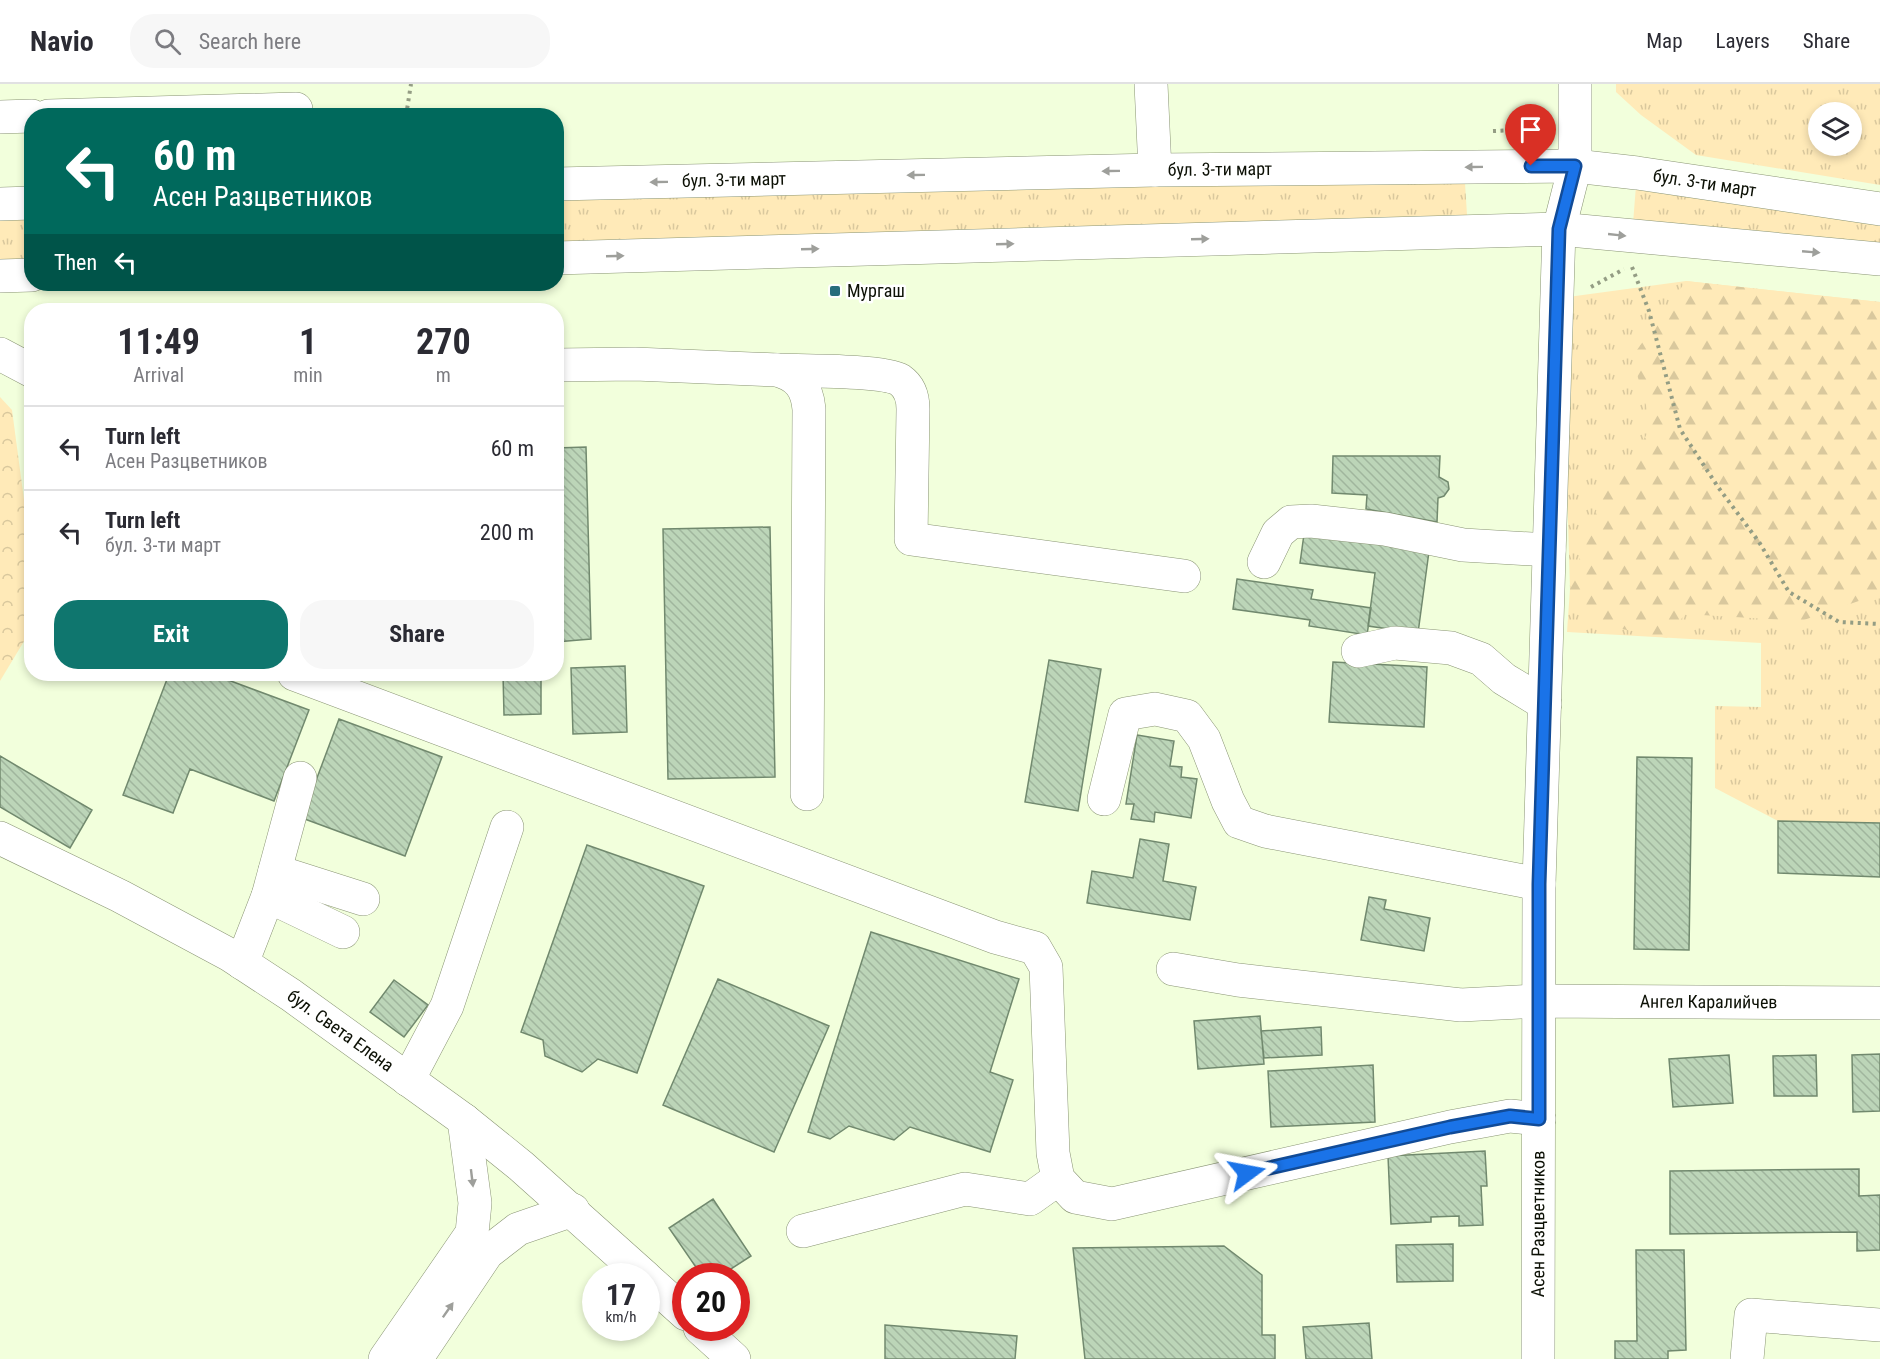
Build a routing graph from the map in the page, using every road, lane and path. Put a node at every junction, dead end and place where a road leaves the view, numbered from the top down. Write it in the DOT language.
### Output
graph roads {
  1 [pos="411,84"];
  2 [pos="1152,84"];
  3 [pos="1575,84"];
  4 [pos="407,108"];
  5 [pos="24,116"];
  6 [pos="0,117"];
  7 [pos="1575,166"];
  8 [pos="1155,170"];
  9 [pos="564,184"];
  10 [pos="24,202"];
  11 [pos="0,204"];
  12 [pos="1880,209"];
  13 [pos="1559,229"];
  14 [pos="564,258"];
  15 [pos="1880,259"];
  16 [pos="1631,265"];
  17 [pos="24,275"];
  18 [pos="0,276"];
  19 [pos="0,354"];
  20 [pos="564,365"];
  21 [pos="24,367"];
  22 [pos="777,370"];
  23 [pos="1549,550"];
  24 [pos="1264,562"];
  25 [pos="1184,576"];
  26 [pos="1880,624"];
  27 [pos="1358,651"];
  28 [pos="313,681"];
  29 [pos="1545,704"];
  30 [pos="300,778"];
  31 [pos="807,794"];
  32 [pos="1104,799"];
  33 [pos="507,827"];
  34 [pos="0,838"];
  35 [pos="271,884"];
  36 [pos="1539,884"];
  37 [pos="363,899"];
  38 [pos="343,932"];
  39 [pos="242,963"];
  40 [pos="1173,969"];
  41 [pos="1538,1001"];
  42 [pos="1880,1003"];
  43 [pos="408,1080"];
  44 [pos="1539,1119"];
  45 [pos="464,1120"];
  46 [pos="1058,1179"];
  47 [pos="573,1210"];
  48 [pos="803,1232"];
  49 [pos="630,1263"];
  50 [pos="660,1291"];
  51 [pos="672,1301"];
  52 [pos="1880,1326"];
  53 [pos="715,1341"];
  54 [pos="734,1358"];
  55 [pos="385,1359"];
  56 [pos="416,1359"];
  57 [pos="1538,1359"];
  58 [pos="1747,1359"];
  1 -- 4 [label="path"];
  2 -- 8 [label="street"];
  3 -- 7 [label="street, Асен Разцветников"];
  5 -- 6 [label="street"];
  7 -- 8 [label="street, бул. 3-ти март, one-way"];
  7 -- 12 [label="street, бул. 3-ти март"];
  7 -- 13 [label="street, Асен Разцветников"];
  8 -- 9 [label="street, бул. 3-ти март, one-way"];
  10 -- 11 [label="street"];
  14 -- 13 [label="street, one-way"];
  13 -- 15 [label="street, one-way"];
  13 -- 23 [label="street, Асен Разцветников"];
  16 -- 26 [label="path"];
  17 -- 18 [label="street"];
  19 -- 21 [label="street"];
  20 -- 22 [label="street"];
  22 -- 25 [label="street"];
  22 -- 31 [label="street"];
  23 -- 24 [label="street"];
  23 -- 29 [label="street, Асен Разцветников"];
  27 -- 29 [label="street"];
  28 -- 46 [label="street"];
  29 -- 36 [label="street, Асен Разцветников"];
  30 -- 35 [label="street"];
  32 -- 36 [label="street"];
  33 -- 43 [label="street"];
  34 -- 39 [label="street, бул. Света Елена"];
  35 -- 37 [label="street"];
  35 -- 38 [label="street"];
  35 -- 39 [label="street"];
  36 -- 41 [label="street, Асен Разцветников"];
  39 -- 43 [label="street, бул. Света Елена"];
  40 -- 41 [label="street, Ангел Каралийчев"];
  41 -- 42 [label="street, Ангел Каралийчев"];
  41 -- 44 [label="street, Асен Разцветников"];
  43 -- 45 [label="street, бул. Света Елена"];
  44 -- 46 [label="street"];
  44 -- 57 [label="street, Асен Разцветников"];
  45 -- 47 [label="street, бул. Света Елена"];
  45 -- 55 [label="street, one-way"];
  46 -- 48 [label="street"];
  47 -- 49 [label="street, бул. Света Елена"];
  56 -- 47 [label="street, one-way"];
  50 -- 51 [label="street, бул. Света Елена"];
  52 -- 58 [label="street"];
  53 -- 54 [label="street"];
}
